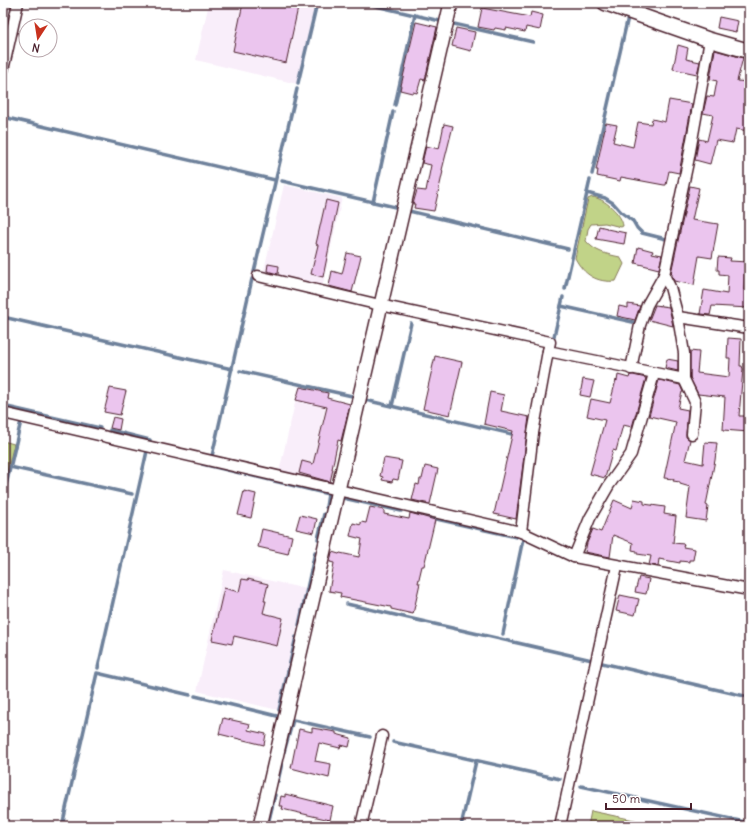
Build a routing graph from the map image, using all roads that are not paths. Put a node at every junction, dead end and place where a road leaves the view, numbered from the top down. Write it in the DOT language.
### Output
graph roads {
  1 [pos="18,3"];
  2 [pos="451,3"];
  3 [pos="605,3"];
  4 [pos="710,40"];
  5 [pos="749,51"];
  6 [pos="3,70"];
  7 [pos="664,275"];
  8 [pos="258,276"];
  9 [pos="380,305"];
  10 [pos="678,317"];
  11 [pos="749,328"];
  12 [pos="548,351"];
  13 [pos="631,369"];
  14 [pos="654,374"];
  15 [pos="684,379"];
  16 [pos="3,413"];
  17 [pos="692,434"];
  18 [pos="338,490"];
  19 [pos="521,532"];
  20 [pos="574,557"];
  21 [pos="617,566"];
  22 [pos="749,590"];
  23 [pos="382,736"];
  24 [pos="260,826"];
  25 [pos="361,826"];
  26 [pos="560,826"];
  1 -- 6 [label="street"];
  2 -- 9 [label="street"];
  3 -- 4 [label="main road"];
  4 -- 5 [label="main road"];
  4 -- 7 [label="street"];
  7 -- 10 [label="street"];
  7 -- 13 [label="street"];
  8 -- 9 [label="street"];
  9 -- 12 [label="street"];
  9 -- 18 [label="street"];
  10 -- 11 [label="street"];
  10 -- 15 [label="street"];
  12 -- 13 [label="street"];
  12 -- 19 [label="street"];
  13 -- 14 [label="street"];
  14 -- 15 [label="street"];
  14 -- 20 [label="street"];
  15 -- 17 [label="street"];
  16 -- 18 [label="street"];
  18 -- 19 [label="street"];
  18 -- 24 [label="street"];
  19 -- 20 [label="street"];
  20 -- 21 [label="street"];
  21 -- 22 [label="street"];
  21 -- 26 [label="street"];
  23 -- 25 [label="street"];
}
